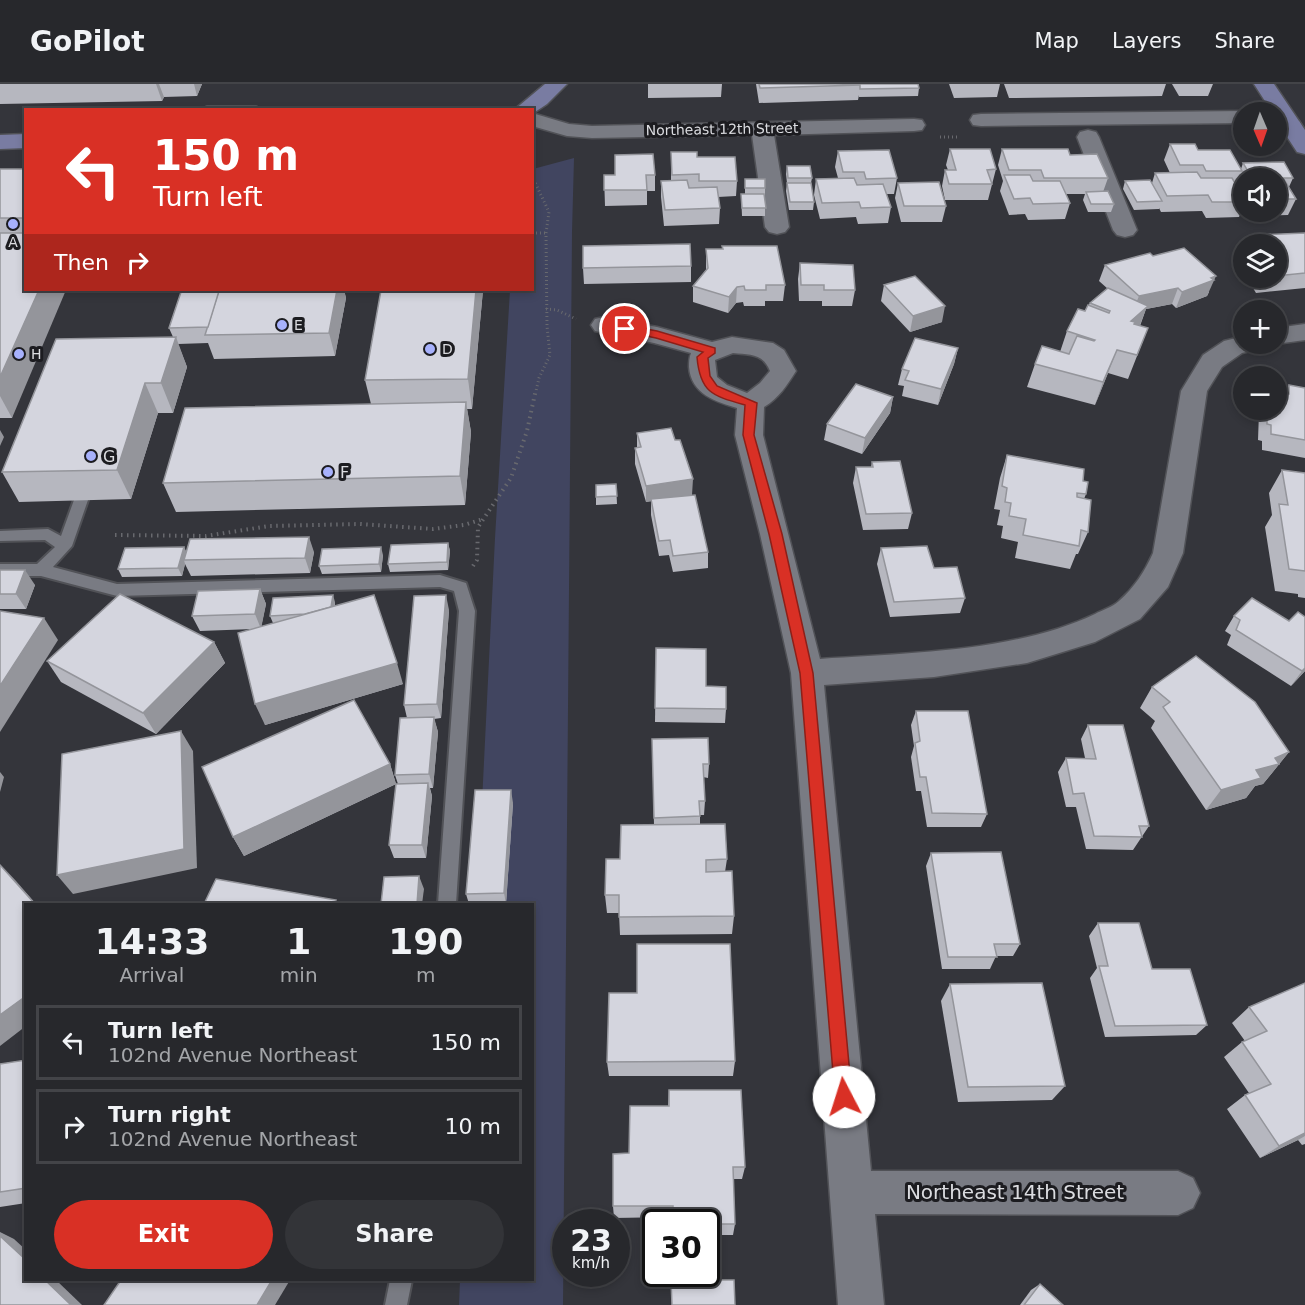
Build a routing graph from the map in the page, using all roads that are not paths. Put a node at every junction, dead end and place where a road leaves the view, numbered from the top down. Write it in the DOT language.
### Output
graph roads {
  1 [pos="556,84"];
  2 [pos="1264,84"];
  3 [pos="527,108"];
  4 [pos="1233,117"];
  5 [pos="534,120"];
  6 [pos="981,120"];
  7 [pos="914,125"];
  8 [pos="762,128"];
  9 [pos="1292,132"];
  10 [pos="1038,135"];
  11 [pos="1233,135"];
  12 [pos="1088,137"];
  13 [pos="24,141"];
  14 [pos="0,142"];
  15 [pos="24,159"];
  16 [pos="0,160"];
  17 [pos="777,226"];
  18 [pos="1125,230"];
  19 [pos="604,325"];
  20 [pos="1305,332"];
  21 [pos="1287,334"];
  22 [pos="1233,347"];
  23 [pos="712,351"];
  24 [pos="751,403"];
  25 [pos="81,500"];
  26 [pos="0,536"];
  27 [pos="65,546"];
  28 [pos="0,570"];
  29 [pos="41,570"];
  30 [pos="807,673"];
  31 [pos="447,903"];
  32 [pos="852,1192"];
  33 [pos="1178,1193"];
  34 [pos="401,1281"];
  35 [pos="396,1305"];
  36 [pos="861,1305"];
  1 -- 3 [label="street"];
  2 -- 9 [label="street"];
  4 -- 6 [label="street"];
  5 -- 8 [label="street, Northeast 12th Street"];
  7 -- 8 [label="street, Northeast 12th Street"];
  8 -- 17 [label="street"];
  10 -- 12 [label="street"];
  11 -- 12 [label="street"];
  12 -- 18 [label="street"];
  13 -- 14 [label="street"];
  15 -- 16 [label="street"];
  19 -- 23 [label="street"];
  20 -- 21 [label="street"];
  22 -- 30 [label="street"];
  23 -- 24 [label="street"];
  23 -- 24 [label="street"];
  24 -- 30 [label="street"];
  25 -- 27 [label="lane"];
  26 -- 27 [label="lane"];
  27 -- 29 [label="lane"];
  28 -- 29 [label="lane"];
  29 -- 31 [label="lane"];
  30 -- 32 [label="street"];
  32 -- 33 [label="street, Northeast 14th Street"];
  32 -- 36 [label="street"];
  34 -- 35 [label="lane"];
}
